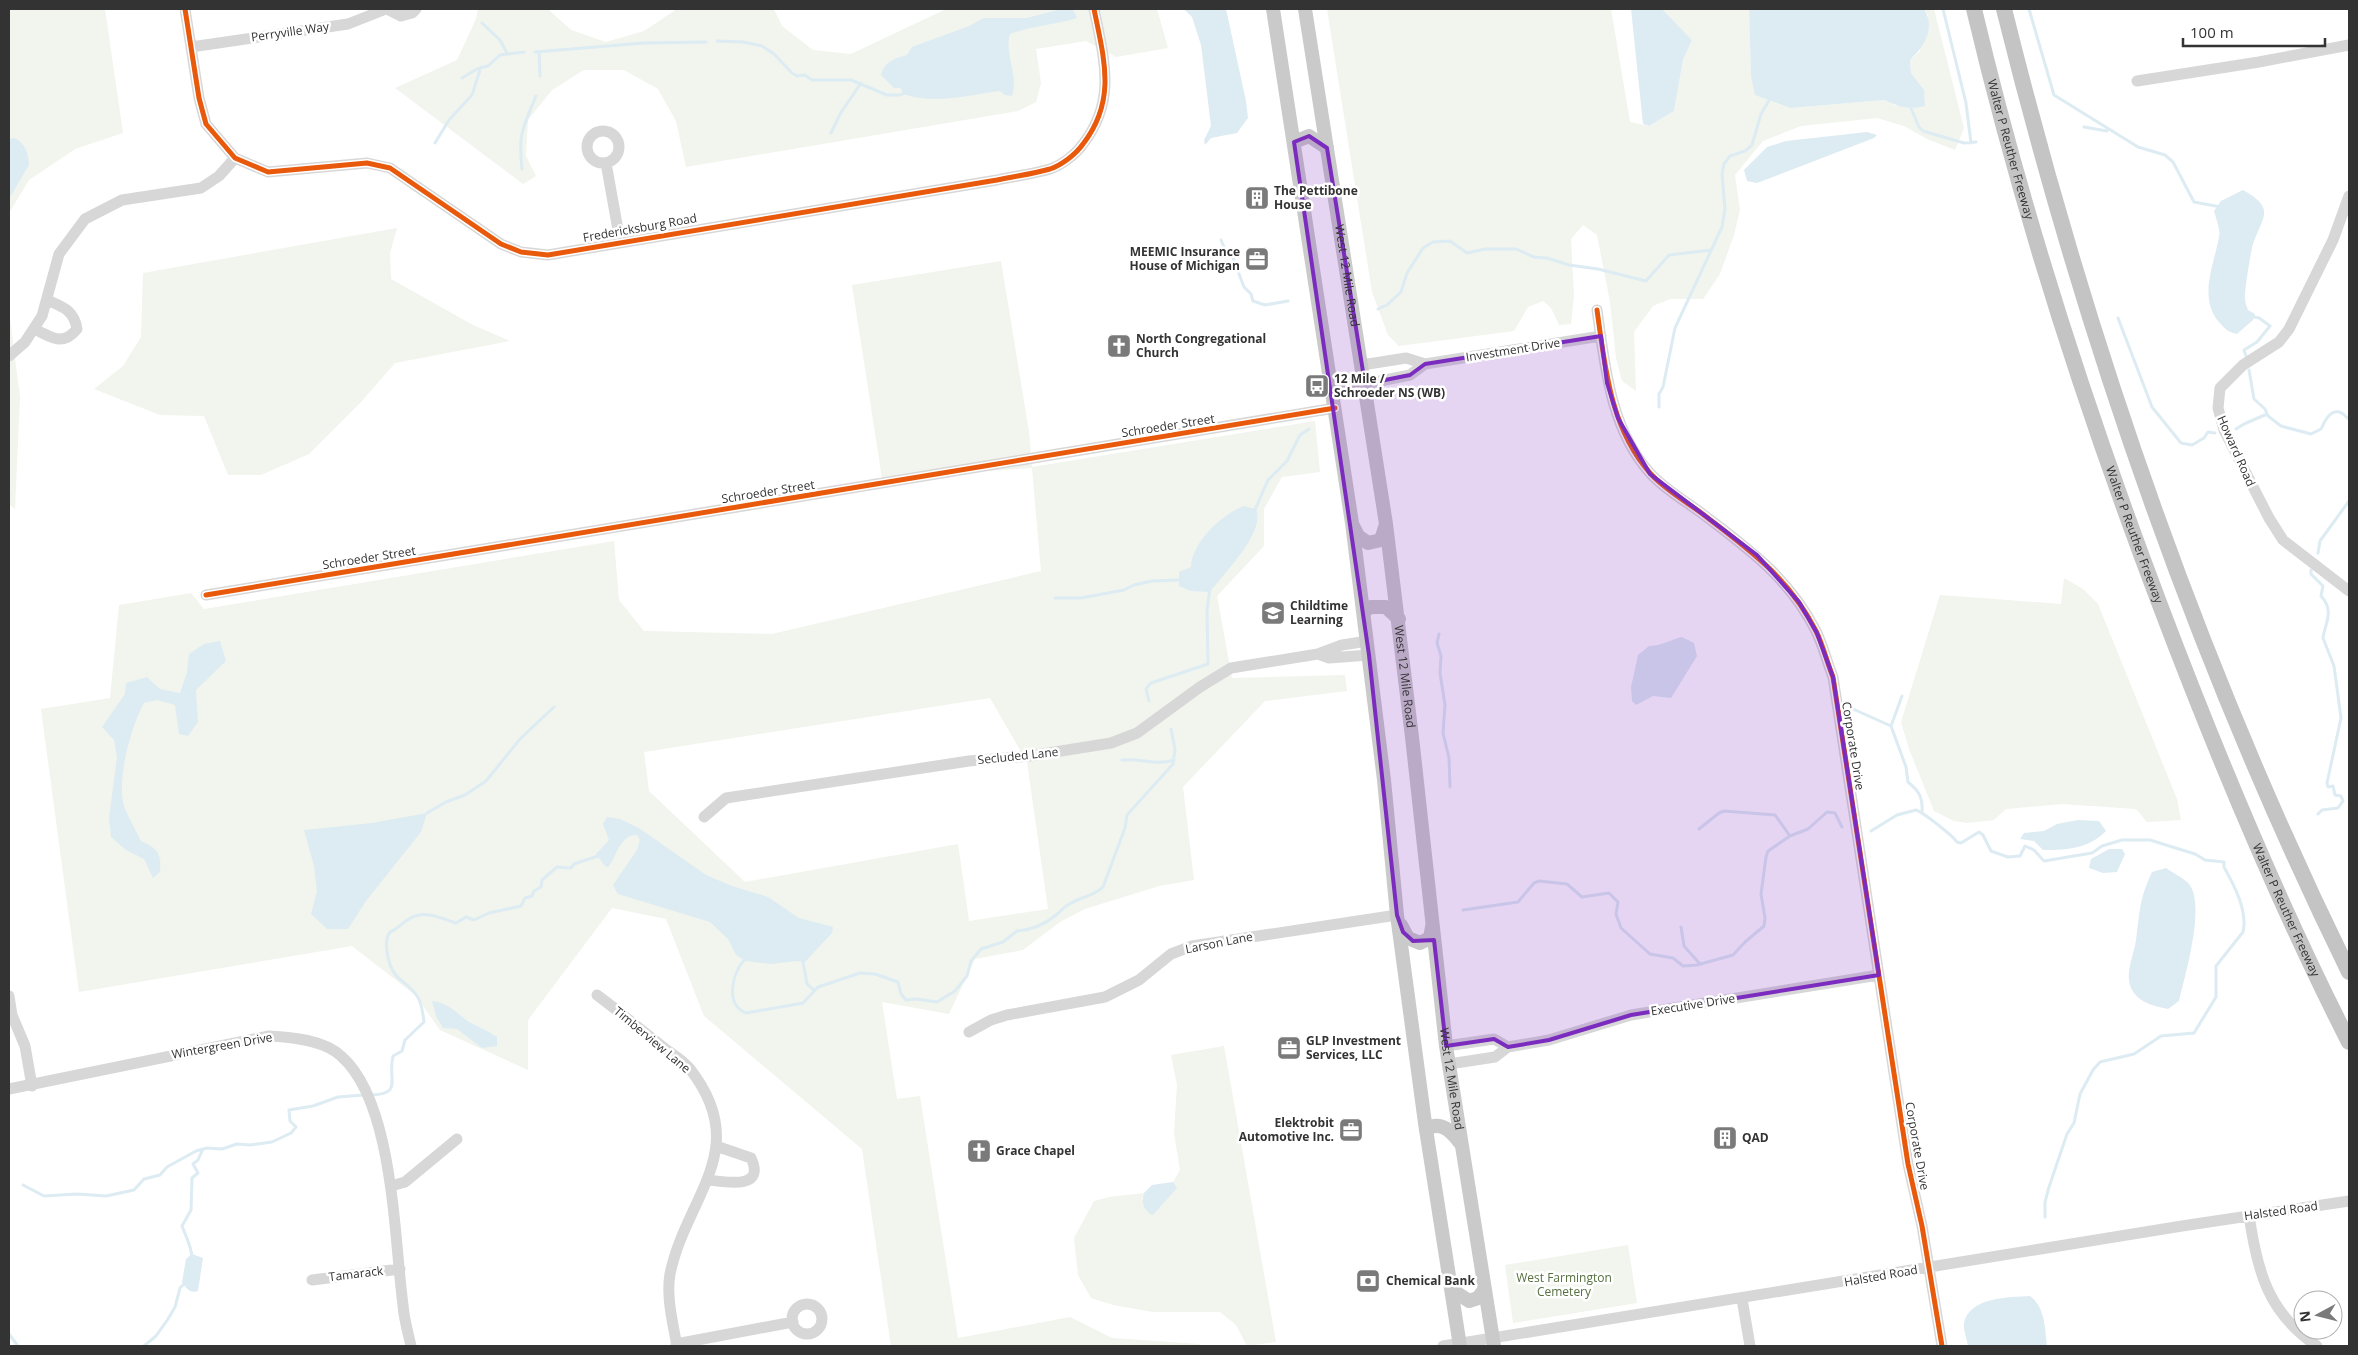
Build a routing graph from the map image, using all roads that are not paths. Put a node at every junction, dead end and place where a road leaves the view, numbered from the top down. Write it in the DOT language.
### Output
graph roads {
  1 [pos="185,9"];
  2 [pos="387,9"];
  3 [pos="416,9"];
  4 [pos="1094,9"];
  5 [pos="1273,9"];
  6 [pos="1306,9"];
  7 [pos="1974,9"];
  8 [pos="2004,9"];
  9 [pos="2349,45"];
  10 [pos="190,47"];
  11 [pos="2137,81"];
  12 [pos="1294,142"];
  13 [pos="1327,148"];
  14 [pos="235,158"];
  15 [pos="606,163"];
  16 [pos="2349,196"];
  17 [pos="620,241"];
  18 [pos="47,300"];
  19 [pos="1597,310"];
  20 [pos="34,329"];
  21 [pos="1601,336"];
  22 [pos="9,356"];
  23 [pos="1425,364"];
  24 [pos="1362,365"];
  25 [pos="1330,377"];
  26 [pos="1365,384"];
  27 [pos="1334,408"];
  28 [pos="1352,523"];
  29 [pos="1386,524"];
  30 [pos="2349,591"];
  31 [pos="206,595"];
  32 [pos="1364,611"];
  33 [pos="1399,619"];
  34 [pos="1368,641"];
  35 [pos="1318,654"];
  36 [pos="1369,655"];
  37 [pos="704,817"];
  38 [pos="1397,915"];
  39 [pos="1432,923"];
  40 [pos="2349,972"];
  41 [pos="1879,975"];
  42 [pos="597,995"];
  43 [pos="9,996"];
  44 [pos="969,1032"];
  45 [pos="2349,1042"];
  46 [pos="1446,1046"];
  47 [pos="1508,1047"];
  48 [pos="1449,1064"];
  49 [pos="32,1086"];
  50 [pos="9,1090"];
  51 [pos="1426,1129"];
  52 [pos="457,1139"];
  53 [pos="1461,1145"];
  54 [pos="716,1146"];
  55 [pos="709,1180"];
  56 [pos="391,1186"];
  57 [pos="2349,1201"];
  58 [pos="2249,1215"];
  59 [pos="1929,1267"];
  60 [pos="400,1269"];
  61 [pos="1449,1279"];
  62 [pos="312,1280"];
  63 [pos="1484,1290"];
  64 [pos="1742,1299"];
  65 [pos="793,1322"];
  66 [pos="1493,1342"];
  67 [pos="677,1345"];
  68 [pos="1460,1345"];
  69 [pos="411,1346"];
  70 [pos="1443,1346"];
  71 [pos="1750,1346"];
  72 [pos="1942,1346"];
  73 [pos="2317,1346"];
  1 -- 10 [label="street, Fredericksburg Road"];
  2 -- 3 [label="street, Perryville Way"];
  2 -- 10 [label="street, Perryville Way"];
  4 -- 17 [label="street, Fredericksburg Road"];
  5 -- 12 [label="main road"];
  6 -- 13 [label="main road, West 12 Mile Road"];
  7 -- 45 [label="highway, Walter P Reuther Freeway"];
  8 -- 40 [label="highway"];
  9 -- 11 [label="street"];
  10 -- 14 [label="street, Fredericksburg Road"];
  12 -- 13 [label="main road"];
  12 -- 25 [label="main road"];
  13 -- 24 [label="main road, West 12 Mile Road"];
  14 -- 17 [label="street, Fredericksburg Road"];
  14 -- 18 [label="street"];
  15 -- 17 [label="street"];
  16 -- 30 [label="street, Howard Road"];
  18 -- 20 [label="street"];
  18 -- 20 [label="street"];
  19 -- 21 [label="street, Corporate Drive"];
  20 -- 22 [label="street"];
  21 -- 23 [label="street, Investment Drive"];
  21 -- 41 [label="street, Corporate Drive"];
  23 -- 24 [label="street, Investment Drive"];
  23 -- 26 [label="street, Investment Drive"];
  24 -- 26 [label="main road, West 12 Mile Road"];
  25 -- 26 [label="main road"];
  25 -- 27 [label="main road"];
  26 -- 29 [label="main road, West 12 Mile Road"];
  27 -- 28 [label="main road"];
  27 -- 31 [label="street, Schroeder Street"];
  28 -- 29 [label="main road"];
  28 -- 32 [label="main road"];
  29 -- 33 [label="main road, West 12 Mile Road"];
  32 -- 33 [label="main road"];
  32 -- 34 [label="main road"];
  33 -- 39 [label="main road, West 12 Mile Road"];
  34 -- 35 [label="street, Secluded Lane"];
  34 -- 36 [label="main road"];
  35 -- 36 [label="street, Secluded Lane"];
  35 -- 37 [label="street, Secluded Lane"];
  36 -- 38 [label="main road"];
  38 -- 39 [label="main road"];
  38 -- 44 [label="street, Larson Lane"];
  38 -- 51 [label="main road"];
  39 -- 46 [label="main road, West 12 Mile Road"];
  41 -- 47 [label="street, Executive Drive"];
  41 -- 59 [label="street, Corporate Drive"];
  42 -- 54 [label="street, Timberview Lane"];
  43 -- 49 [label="street"];
  46 -- 47 [label="street, Executive Drive"];
  46 -- 48 [label="main road, West 12 Mile Road"];
  47 -- 48 [label="street, Executive Drive"];
  48 -- 53 [label="main road, West 12 Mile Road"];
  49 -- 50 [label="street, Wintergreen Drive"];
  49 -- 56 [label="street, Wintergreen Drive"];
  51 -- 53 [label="main road"];
  51 -- 61 [label="main road"];
  52 -- 56 [label="street"];
  53 -- 63 [label="main road, West 12 Mile Road"];
  54 -- 55 [label="street, Timberview Lane"];
  54 -- 55 [label="street"];
  55 -- 67 [label="street, Timberview Lane"];
  56 -- 60 [label="street, Wintergreen Drive"];
  57 -- 58 [label="street, Halsted Road"];
  58 -- 59 [label="street, Halsted Road"];
  58 -- 73 [label="street"];
  59 -- 64 [label="street, Halsted Road"];
  59 -- 72 [label="street, Corporate Drive"];
  60 -- 62 [label="street, Tamarack"];
  60 -- 69 [label="street, Wintergreen Drive"];
  61 -- 63 [label="main road"];
  61 -- 68 [label="main road"];
  63 -- 66 [label="main road, West 12 Mile Road"];
  64 -- 66 [label="street, Halsted Road"];
  64 -- 71 [label="street"];
  65 -- 67 [label="street"];
  66 -- 68 [label="street, Halsted Road"];
  68 -- 70 [label="street, Halsted Road"];
}
